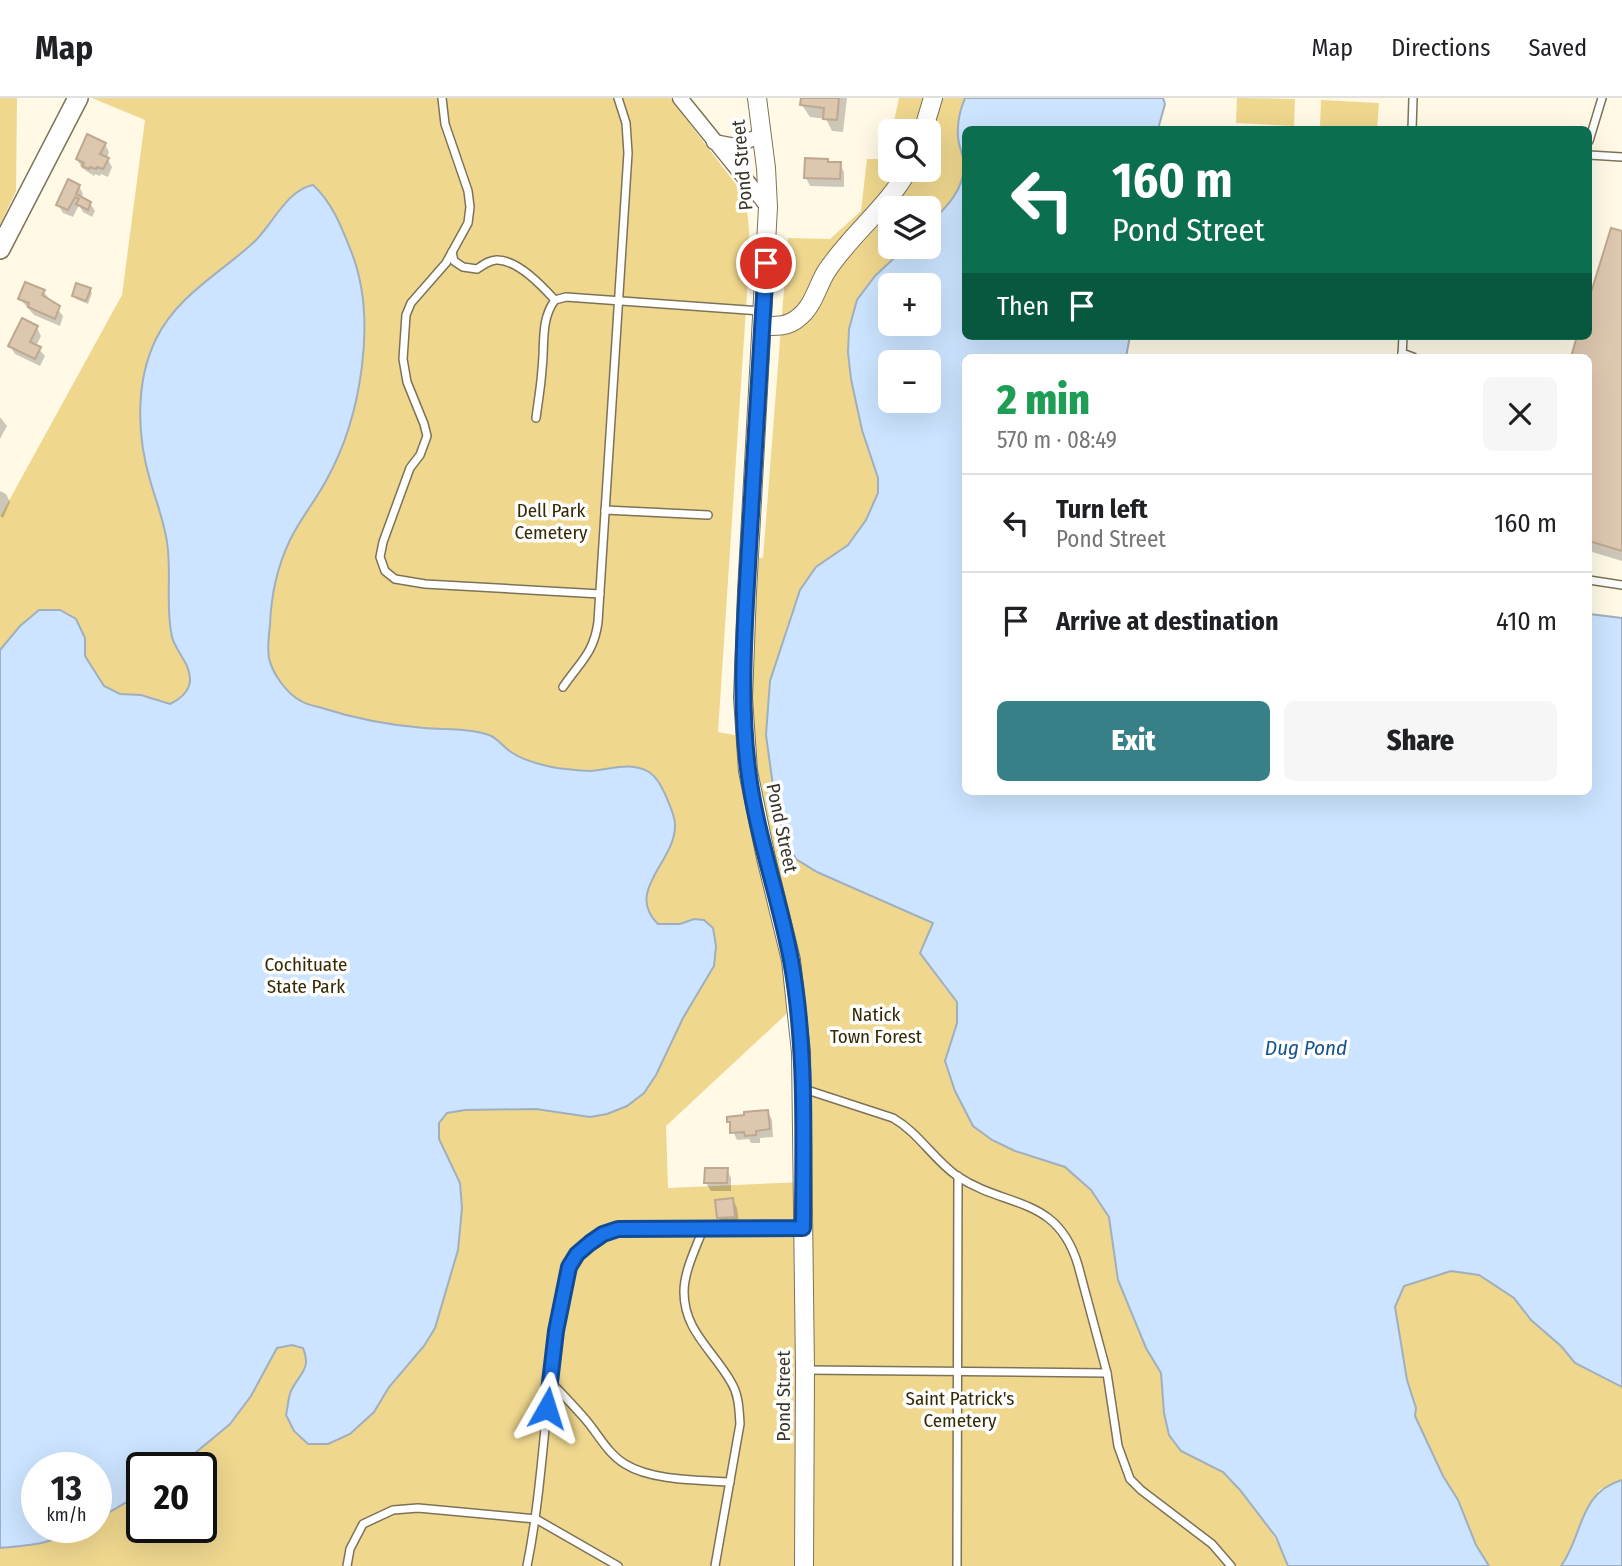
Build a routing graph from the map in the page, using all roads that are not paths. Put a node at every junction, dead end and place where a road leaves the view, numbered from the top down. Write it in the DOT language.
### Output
graph roads {
  1 [pos="78,98"];
  2 [pos="442,98"];
  3 [pos="618,98"];
  4 [pos="680,98"];
  5 [pos="757,98"];
  6 [pos="933,98"];
  7 [pos="1413,98"];
  8 [pos="1602,98"];
  9 [pos="927,119"];
  10 [pos="1412,126"];
  11 [pos="1592,131"];
  12 [pos="762,135"];
  13 [pos="714,142"];
  14 [pos="1592,155"];
  15 [pos="1622,157"];
  16 [pos="900,182"];
  17 [pos="768,207"];
  18 [pos="0,249"];
  19 [pos="452,252"];
  20 [pos="555,300"];
  21 [pos="618,301"];
  22 [pos="762,318"];
  23 [pos="536,418"];
  24 [pos="606,510"];
  25 [pos="708,515"];
  26 [pos="1592,580"];
  27 [pos="1622,585"];
  28 [pos="600,594"];
  29 [pos="563,687"];
  30 [pos="803,1089"];
  31 [pos="958,1176"];
  32 [pos="803,1228"];
  33 [pos="703,1229"];
  34 [pos="805,1370"];
  35 [pos="959,1372"];
  36 [pos="1107,1373"];
  37 [pos="549,1380"];
  38 [pos="730,1482"];
  39 [pos="536,1519"];
  40 [pos="347,1566"];
  41 [pos="527,1566"];
  42 [pos="618,1566"];
  43 [pos="715,1566"];
  44 [pos="804,1566"];
  45 [pos="957,1566"];
  46 [pos="1231,1566"];
  1 -- 18 [label="main road"];
  2 -- 19 [label="lane"];
  3 -- 21 [label="lane"];
  4 -- 13 [label="street"];
  5 -- 12 [label="street, Pond Street"];
  6 -- 9 [label="street"];
  7 -- 10 [label="lane"];
  8 -- 11 [label="lane"];
  12 -- 13 [label="street"];
  12 -- 17 [label="street, Pond Street"];
  13 -- 17 [label="street"];
  14 -- 15 [label="lane"];
  16 -- 22 [label="street"];
  17 -- 22 [label="street, Pond Street"];
  19 -- 20 [label="lane"];
  19 -- 28 [label="lane"];
  20 -- 21 [label="lane"];
  20 -- 23 [label="lane"];
  21 -- 22 [label="lane"];
  21 -- 24 [label="lane"];
  22 -- 30 [label="street, Pond Street"];
  24 -- 25 [label="lane"];
  24 -- 28 [label="lane"];
  26 -- 27 [label="lane"];
  28 -- 29 [label="lane"];
  30 -- 31 [label="lane"];
  30 -- 32 [label="street, Pond Street"];
  31 -- 35 [label="lane"];
  31 -- 36 [label="lane"];
  32 -- 33 [label="lane"];
  32 -- 34 [label="street, Pond Street"];
  33 -- 37 [label="lane"];
  33 -- 38 [label="lane"];
  34 -- 35 [label="lane"];
  34 -- 44 [label="street, Pond Street"];
  35 -- 36 [label="lane"];
  35 -- 45 [label="lane"];
  36 -- 46 [label="lane"];
  37 -- 38 [label="lane"];
  37 -- 39 [label="lane"];
  38 -- 43 [label="lane"];
  39 -- 40 [label="lane"];
  39 -- 41 [label="lane"];
  39 -- 42 [label="lane"];
}
